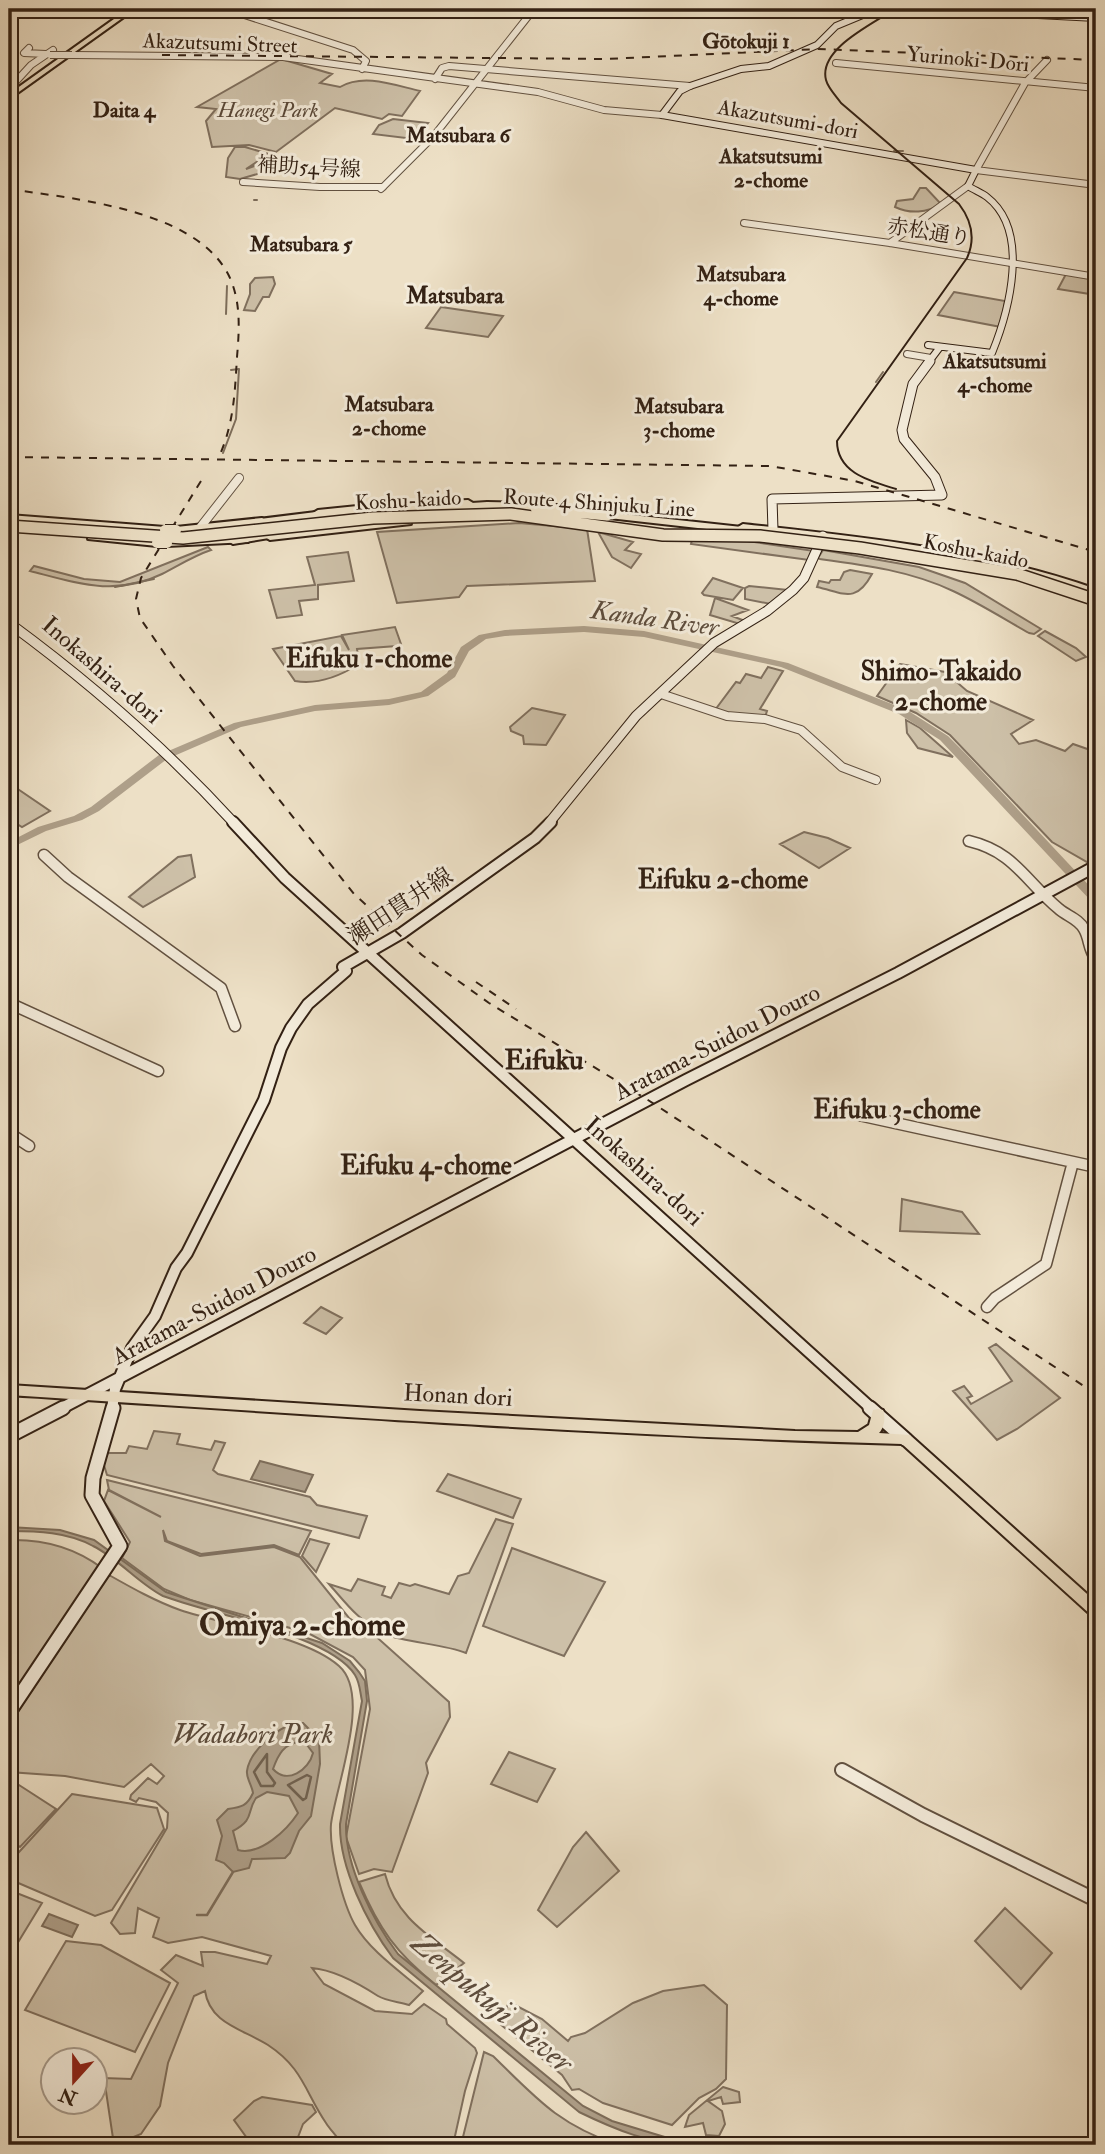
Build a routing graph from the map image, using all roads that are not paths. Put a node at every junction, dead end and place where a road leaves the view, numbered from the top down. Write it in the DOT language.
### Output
graph roads {
  1 [pos="125,9"];
  2 [pos="132,9"];
  3 [pos="226,9"];
  4 [pos="534,9"];
  5 [pos="877,9"];
  6 [pos="1012,9"];
  7 [pos="1096,18"];
  8 [pos="29,48"];
  9 [pos="50,53"];
  10 [pos="1047,60"];
  11 [pos="836,63"];
  12 [pos="362,69"];
  13 [pos="484,71"];
  14 [pos="435,79"];
  15 [pos="1027,81"];
  16 [pos="475,84"];
  17 [pos="690,86"];
  18 [pos="1096,88"];
  19 [pos="9,93"];
  20 [pos="662,116"];
  21 [pos="976,170"];
  22 [pos="243,182"];
  23 [pos="1096,185"];
  24 [pos="968,186"];
  25 [pos="744,223"];
  26 [pos="890,243"];
  27 [pos="1015,263"];
  28 [pos="1096,277"];
  29 [pos="928,345"];
  30 [pos="940,347"];
  31 [pos="907,354"];
  32 [pos="931,358"];
  33 [pos="239,478"];
  34 [pos="544,506"];
  35 [pos="511,514"];
  36 [pos="622,514"];
  37 [pos="607,515"];
  38 [pos="553,518"];
  39 [pos="493,519"];
  40 [pos="594,522"];
  41 [pos="251,523"];
  42 [pos="9,524"];
  43 [pos="773,530"];
  44 [pos="200,532"];
  45 [pos="760,536"];
  46 [pos="144,537"];
  47 [pos="166,537"];
  48 [pos="233,541"];
  49 [pos="819,547"];
  50 [pos="1096,598"];
  51 [pos="9,623"];
  52 [pos="660,694"];
  53 [pos="876,780"];
  54 [pos="969,841"];
  55 [pos="44,855"];
  56 [pos="1096,866"];
  57 [pos="1045,893"];
  58 [pos="369,953"];
  59 [pos="1096,959"];
  60 [pos="9,1003"];
  61 [pos="235,1026"];
  62 [pos="158,1070"];
  63 [pos="854,1114"];
  64 [pos="9,1133"];
  65 [pos="574,1139"];
  66 [pos="29,1146"];
  67 [pos="1073,1162"];
  68 [pos="1096,1167"];
  69 [pos="986,1307"];
  70 [pos="120,1377"];
  71 [pos="9,1390"];
  72 [pos="86,1396"];
  73 [pos="113,1397"];
  74 [pos="878,1414"];
  75 [pos="9,1436"];
  76 [pos="905,1438"];
  77 [pos="858,1439"];
  78 [pos="1096,1611"];
  79 [pos="9,1712"];
  80 [pos="842,1770"];
  81 [pos="1096,1900"];
  1 -- 19 [label="main road"];
  2 -- 19 [label="main road"];
  3 -- 12 [label="street"];
  4 -- 13 [label="street"];
  5 -- 17 [label="main road"];
  6 -- 7 [label="main road"];
  8 -- 9 [label="street, Akazutsumi Street"];
  9 -- 12 [label="street, Akazutsumi Street, bridge"];
  9 -- 19 [label="street"];
  10 -- 15 [label="street"];
  11 -- 15 [label="street, Yurinoki-Dori"];
  12 -- 14 [label="street, Akazutsumi Street"];
  13 -- 14 [label="street"];
  13 -- 16 [label="street"];
  13 -- 17 [label="street"];
  14 -- 16 [label="street, Akazutsumi Street"];
  15 -- 18 [label="street, Yurinoki-Dori"];
  15 -- 21 [label="street"];
  16 -- 20 [label="street, Akazutsumi-dori"];
  16 -- 22 [label="street, 補助54号線"];
  17 -- 20 [label="main road"];
  20 -- 21 [label="main road, Akazutsumi-dori"];
  21 -- 23 [label="street, Akazutsumi-dori"];
  21 -- 24 [label="main road"];
  24 -- 26 [label="street"];
  24 -- 27 [label="main road"];
  25 -- 26 [label="street, 赤松通り"];
  26 -- 27 [label="street, 赤松通り"];
  27 -- 28 [label="street, 赤松通り"];
  27 -- 30 [label="main road"];
  29 -- 30 [label="main road"];
  30 -- 32 [label="main road"];
  31 -- 32 [label="street"];
  32 -- 43 [label="main road"];
  33 -- 44 [label="street"];
  34 -- 36 [label="main road"];
  34 -- 41 [label="main road"];
  34 -- 44 [label="highway, bridge"];
  35 -- 38 [label="highway, bridge"];
  35 -- 45 [label="highway, Route 4 Shinjuku Line, bridge"];
  35 -- 46 [label="highway, Route 4 Shinjuku Line, bridge"];
  36 -- 43 [label="main road, Koshu-kaido"];
  36 -- 47 [label="main road, Koshu-kaido"];
  37 -- 41 [label="highway, bridge"];
  37 -- 44 [label="highway, Route 4 Shinjuku Line, bridge"];
  37 -- 50 [label="highway, Route 4 Shinjuku Line, bridge"];
  38 -- 45 [label="highway, bridge"];
  38 -- 48 [label="highway, bridge"];
  39 -- 40 [label="main road"];
  39 -- 46 [label="highway, bridge"];
  39 -- 48 [label="main road"];
  40 -- 47 [label="main road, Koshu-kaido"];
  40 -- 49 [label="main road, Koshu-kaido"];
  41 -- 44 [label="main road"];
  42 -- 44 [label="highway, Route 4 Shinjuku Line, bridge"];
  42 -- 46 [label="highway, Route 4 Shinjuku Line, bridge"];
  42 -- 47 [label="main road"];
  42 -- 47 [label="main road, Koshu-kaido, bridge"];
  43 -- 49 [label="main road, Koshu-kaido"];
  44 -- 47 [label="main road"];
  45 -- 50 [label="highway, Route 4 Shinjuku Line, bridge"];
  47 -- 48 [label="main road"];
  49 -- 50 [label="main road, Koshu-kaido"];
  49 -- 52 [label="main road, 瀬田貫井線"];
  51 -- 58 [label="main road, Inokashira-dori"];
  52 -- 53 [label="street"];
  52 -- 58 [label="main road, 瀬田貫井線"];
  54 -- 57 [label="street"];
  55 -- 61 [label="street"];
  56 -- 57 [label="main road, Aratama-Suidou Douro"];
  57 -- 59 [label="street"];
  57 -- 65 [label="main road, Aratama-Suidou Douro"];
  58 -- 65 [label="main road, Inokashira-dori"];
  58 -- 70 [label="main road, 瀬田貫井線"];
  60 -- 62 [label="street"];
  63 -- 67 [label="street"];
  64 -- 66 [label="street"];
  65 -- 70 [label="main road, Aratama-Suidou Douro"];
  65 -- 74 [label="main road, Inokashira-dori"];
  67 -- 68 [label="street"];
  67 -- 69 [label="street"];
  70 -- 72 [label="main road, Aratama-Suidou Douro"];
  70 -- 73 [label="main road, 瀬田貫井線"];
  71 -- 72 [label="main road, Honan dori"];
  72 -- 73 [label="main road, Honan dori"];
  72 -- 75 [label="main road, Aratama-Suidou Douro"];
  73 -- 77 [label="main road, Honan dori"];
  73 -- 79 [label="main road, 瀬田貫井線"];
  74 -- 76 [label="main road, Inokashira-dori"];
  74 -- 77 [label="main road"];
  76 -- 77 [label="main road, Honan dori"];
  76 -- 78 [label="main road, Inokashira-dori"];
  80 -- 81 [label="street"];
}
